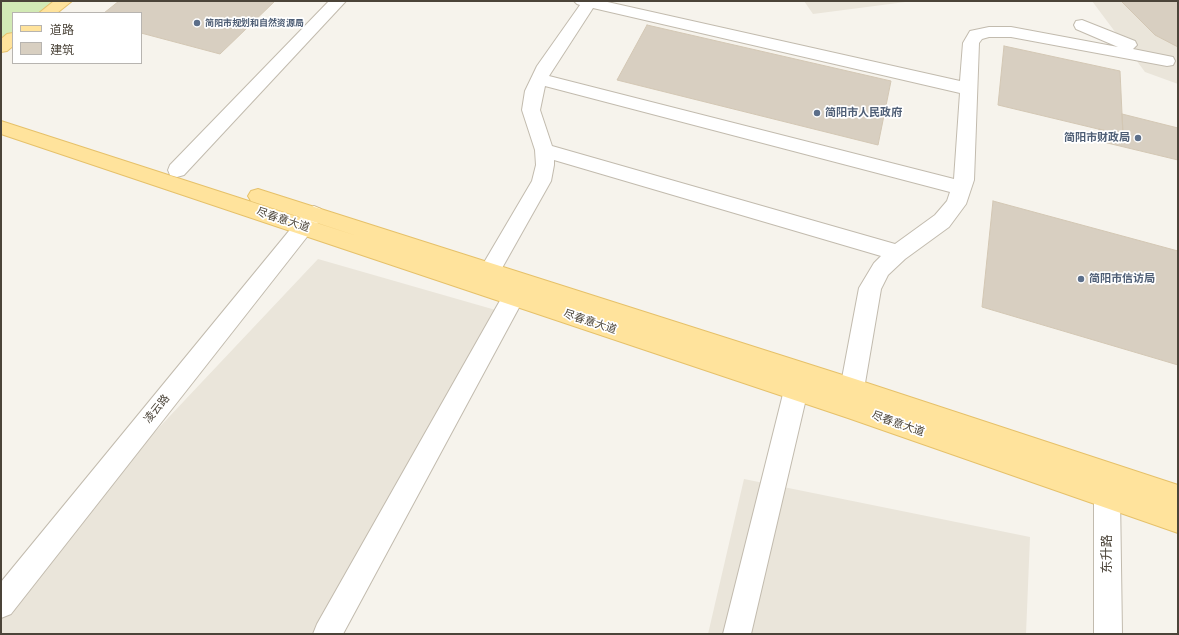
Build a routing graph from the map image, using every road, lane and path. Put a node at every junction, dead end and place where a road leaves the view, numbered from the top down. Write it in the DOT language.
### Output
graph roads {
  1 [pos="64,1"];
  2 [pos="338,1"];
  3 [pos="585,2"];
  4 [pos="48,12"];
  5 [pos="1082,25"];
  6 [pos="12,39"];
  7 [pos="1,47"];
  8 [pos="1172,63"];
  9 [pos="539,79"];
  10 [pos="968,89"];
  11 [pos="1,113"];
  12 [pos="1,127"];
  13 [pos="544,150"];
  14 [pos="177,170"];
  15 [pos="961,188"];
  16 [pos="308,220"];
  17 [pos="898,253"];
  18 [pos="490,271"];
  19 [pos="514,296"];
  20 [pos="852,389"];
  21 [pos="796,390"];
  22 [pos="1106,485"];
  23 [pos="1178,498"];
  24 [pos="1178,520"];
  25 [pos="1,604"];
  26 [pos="327,634"];
  27 [pos="737,634"];
  28 [pos="1108,634"];
  1 -- 4 [label="main road"];
  2 -- 14 [label="street"];
  3 -- 9 [label="street"];
  3 -- 10 [label="street"];
  5 -- 8 [label="street"];
  6 -- 7 [label="main road"];
  8 -- 10 [label="street"];
  9 -- 13 [label="street"];
  9 -- 15 [label="street"];
  10 -- 15 [label="street"];
  11 -- 14 [label="main road, 尽春意大道"];
  12 -- 16 [label="main road, 尽春意大道"];
  13 -- 17 [label="street"];
  13 -- 18 [label="street"];
  14 -- 16 [label="main road, 尽春意大道"];
  15 -- 17 [label="street"];
  16 -- 18 [label="main road, 尽春意大道"];
  16 -- 19 [label="main road, 尽春意大道"];
  16 -- 25 [label="street, 凌云路"];
  17 -- 20 [label="street"];
  18 -- 20 [label="main road, 尽春意大道"];
  19 -- 21 [label="main road, 尽春意大道"];
  19 -- 26 [label="street"];
  20 -- 22 [label="main road, 尽春意大道"];
  21 -- 22 [label="main road, 尽春意大道"];
  21 -- 27 [label="street"];
  22 -- 23 [label="main road, 尽春意大道"];
  22 -- 24 [label="main road, 尽春意大道"];
  22 -- 28 [label="street, 东升路"];
}
